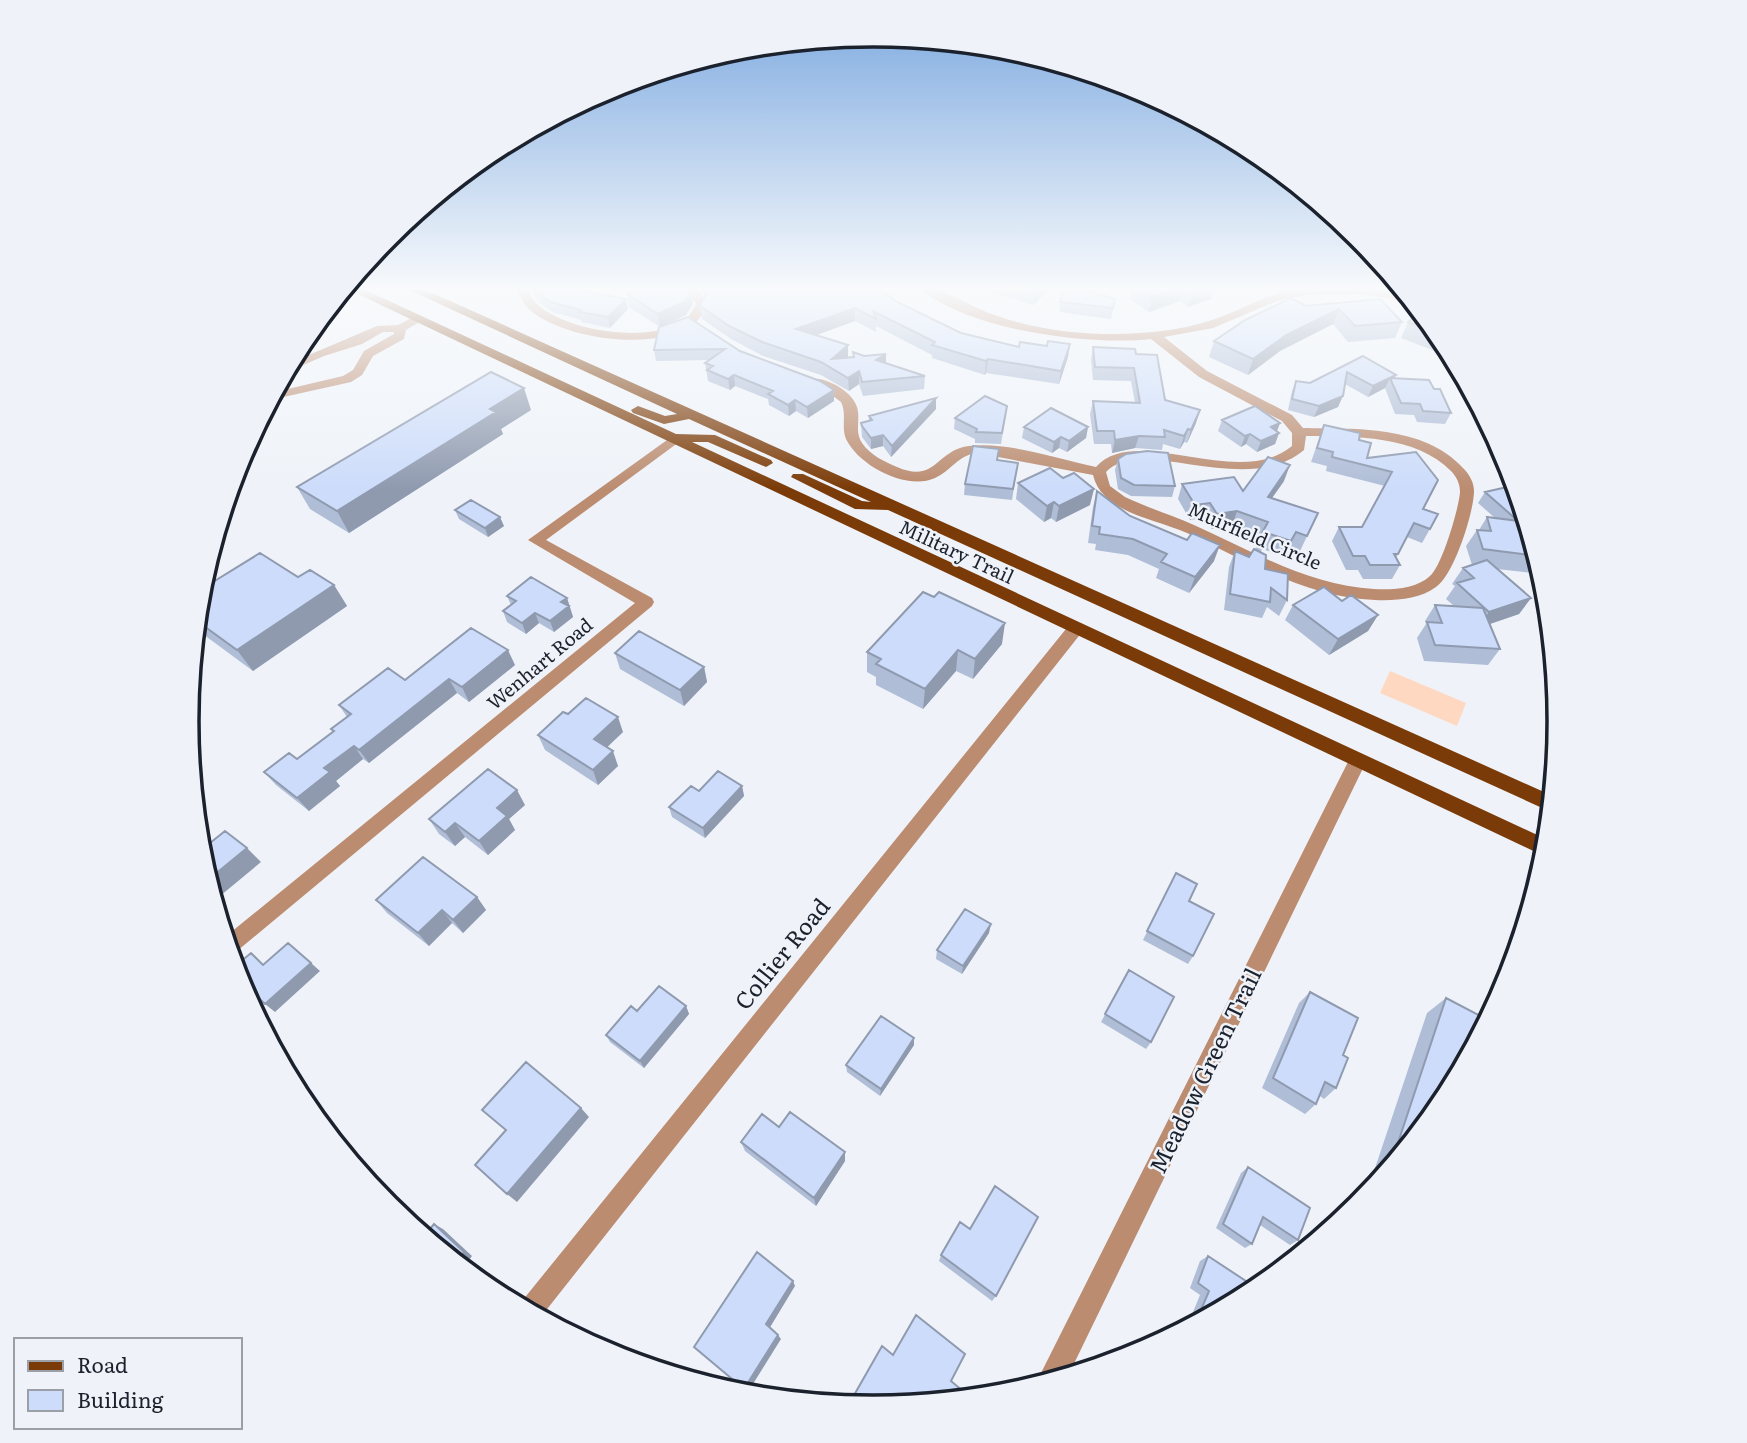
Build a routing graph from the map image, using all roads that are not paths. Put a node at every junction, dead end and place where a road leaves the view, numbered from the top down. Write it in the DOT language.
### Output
graph roads {
  1 [pos="334,354"];
  2 [pos="369,354"];
  3 [pos="491,354"];
  4 [pos="557,354"];
  5 [pos="1178,354"];
  6 [pos="300,367"];
  7 [pos="524,370"];
  8 [pos="295,376"];
  9 [pos="795,376"];
  10 [pos="307,390"];
  11 [pos="284,395"];
  12 [pos="690,415"];
  13 [pos="1299,432"];
  14 [pos="674,439"];
  15 [pos="1099,472"];
  16 [pos="897,508"];
  17 [pos="1076,628"];
  18 [pos="1358,760"];
  19 [pos="1543,800"];
  20 [pos="1537,844"];
  21 [pos="236,940"];
  22 [pos="534,1304"];
  23 [pos="1057,1370"];
  1 -- 6 [label="street"];
  2 -- 10 [label="street"];
  3 -- 7 [label="main road, Military Trail"];
  4 -- 12 [label="main road, Military Trail"];
  5 -- 13 [label="street"];
  7 -- 12 [label="main road"];
  7 -- 14 [label="main road, Military Trail"];
  8 -- 10 [label="street"];
  9 -- 15 [label="street"];
  10 -- 11 [label="street"];
  12 -- 16 [label="main road, Military Trail"];
  13 -- 15 [label="street"];
  13 -- 15 [label="street, Muirfield Circle"];
  14 -- 16 [label="main road"];
  14 -- 17 [label="main road, Military Trail"];
  14 -- 21 [label="street, Wenhart Road"];
  16 -- 19 [label="main road, Military Trail"];
  17 -- 18 [label="main road, Military Trail"];
  17 -- 22 [label="street, Collier Road"];
  18 -- 20 [label="main road, Military Trail"];
  18 -- 23 [label="street, Meadow Green Trail"];
}
